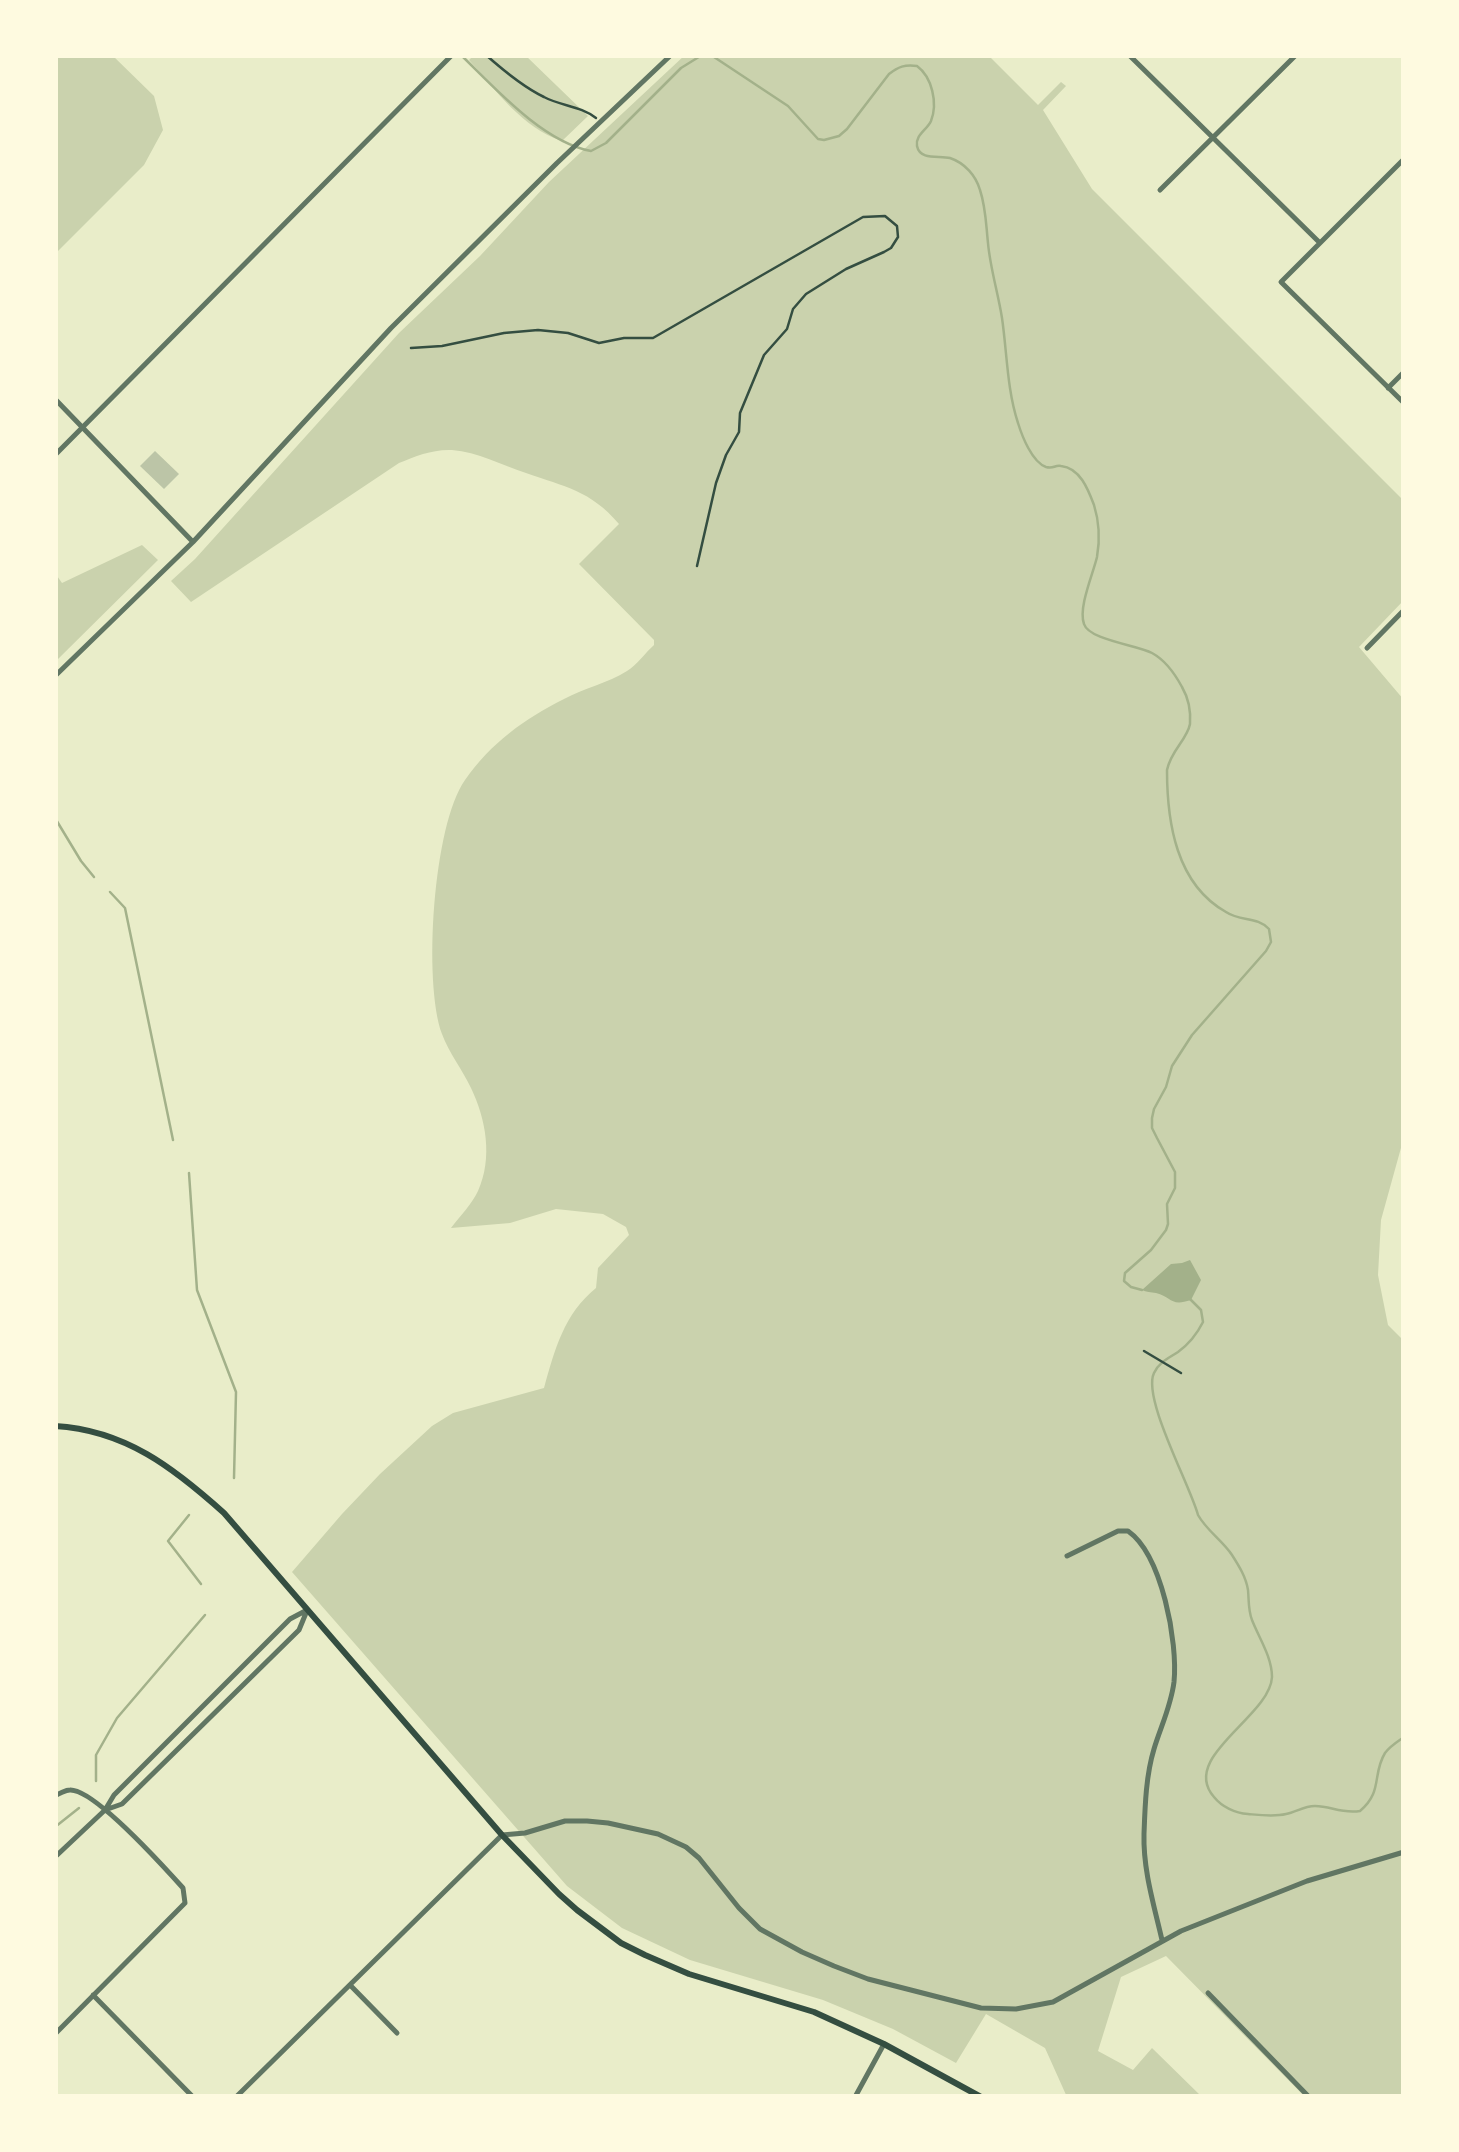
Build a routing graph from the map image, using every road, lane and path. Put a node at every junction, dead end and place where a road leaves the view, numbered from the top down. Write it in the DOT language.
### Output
graph roads {
  1 [pos="452,55"];
  2 [pos="486,55"];
  3 [pos="671,55"];
  4 [pos="1128,55"];
  5 [pos="1296,55"];
  6 [pos="593,115"];
  7 [pos="1214,138"];
  8 [pos="1404,159"];
  9 [pos="1160,190"];
  10 [pos="1320,243"];
  11 [pos="411,348"];
  12 [pos="1404,372"];
  13 [pos="1388,388"];
  14 [pos="55,399"];
  15 [pos="1404,403"];
  16 [pos="84,428"];
  17 [pos="55,455"];
  18 [pos="193,542"];
  19 [pos="697,566"];
  20 [pos="1404,610"];
  21 [pos="1368,648"];
  22 [pos="55,676"];
  23 [pos="1144,1351"];
  24 [pos="1180,1373"];
  25 [pos="55,1426"];
  26 [pos="1067,1556"];
  27 [pos="307,1610"];
  28 [pos="55,1796"];
  29 [pos="105,1810"];
  30 [pos="502,1834"];
  31 [pos="1404,1852"];
  32 [pos="55,1857"];
  33 [pos="1162,1940"];
  34 [pos="351,1986"];
  35 [pos="1208,1993"];
  36 [pos="93,1995"];
  37 [pos="397,2032"];
  38 [pos="55,2034"];
  39 [pos="884,2044"];
  40 [pos="193,2097"];
  41 [pos="236,2097"];
  42 [pos="855,2097"];
  43 [pos="982,2097"];
  44 [pos="1310,2097"];
  1 -- 16 [label="street"];
  2 -- 6 [label="path"];
  3 -- 18 [label="street"];
  4 -- 7 [label="street"];
  5 -- 7 [label="street"];
  7 -- 9 [label="street"];
  7 -- 10 [label="street"];
  8 -- 10 [label="street"];
  10 -- 13 [label="street"];
  11 -- 19 [label="path"];
  12 -- 13 [label="street"];
  13 -- 15 [label="street"];
  14 -- 16 [label="street"];
  16 -- 17 [label="street"];
  16 -- 18 [label="street"];
  18 -- 22 [label="street"];
  20 -- 21 [label="street"];
  23 -- 24 [label="path"];
  25 -- 27 [label="main road"];
  26 -- 33 [label="street"];
  27 -- 29 [label="street"];
  27 -- 29 [label="street"];
  27 -- 30 [label="main road"];
  28 -- 29 [label="street"];
  29 -- 32 [label="street"];
  29 -- 36 [label="street"];
  30 -- 33 [label="street"];
  30 -- 34 [label="street"];
  30 -- 39 [label="main road"];
  31 -- 33 [label="street"];
  34 -- 37 [label="street"];
  34 -- 41 [label="street"];
  35 -- 44 [label="street"];
  36 -- 38 [label="street"];
  36 -- 40 [label="street"];
  39 -- 42 [label="street"];
  39 -- 43 [label="main road"];
}
